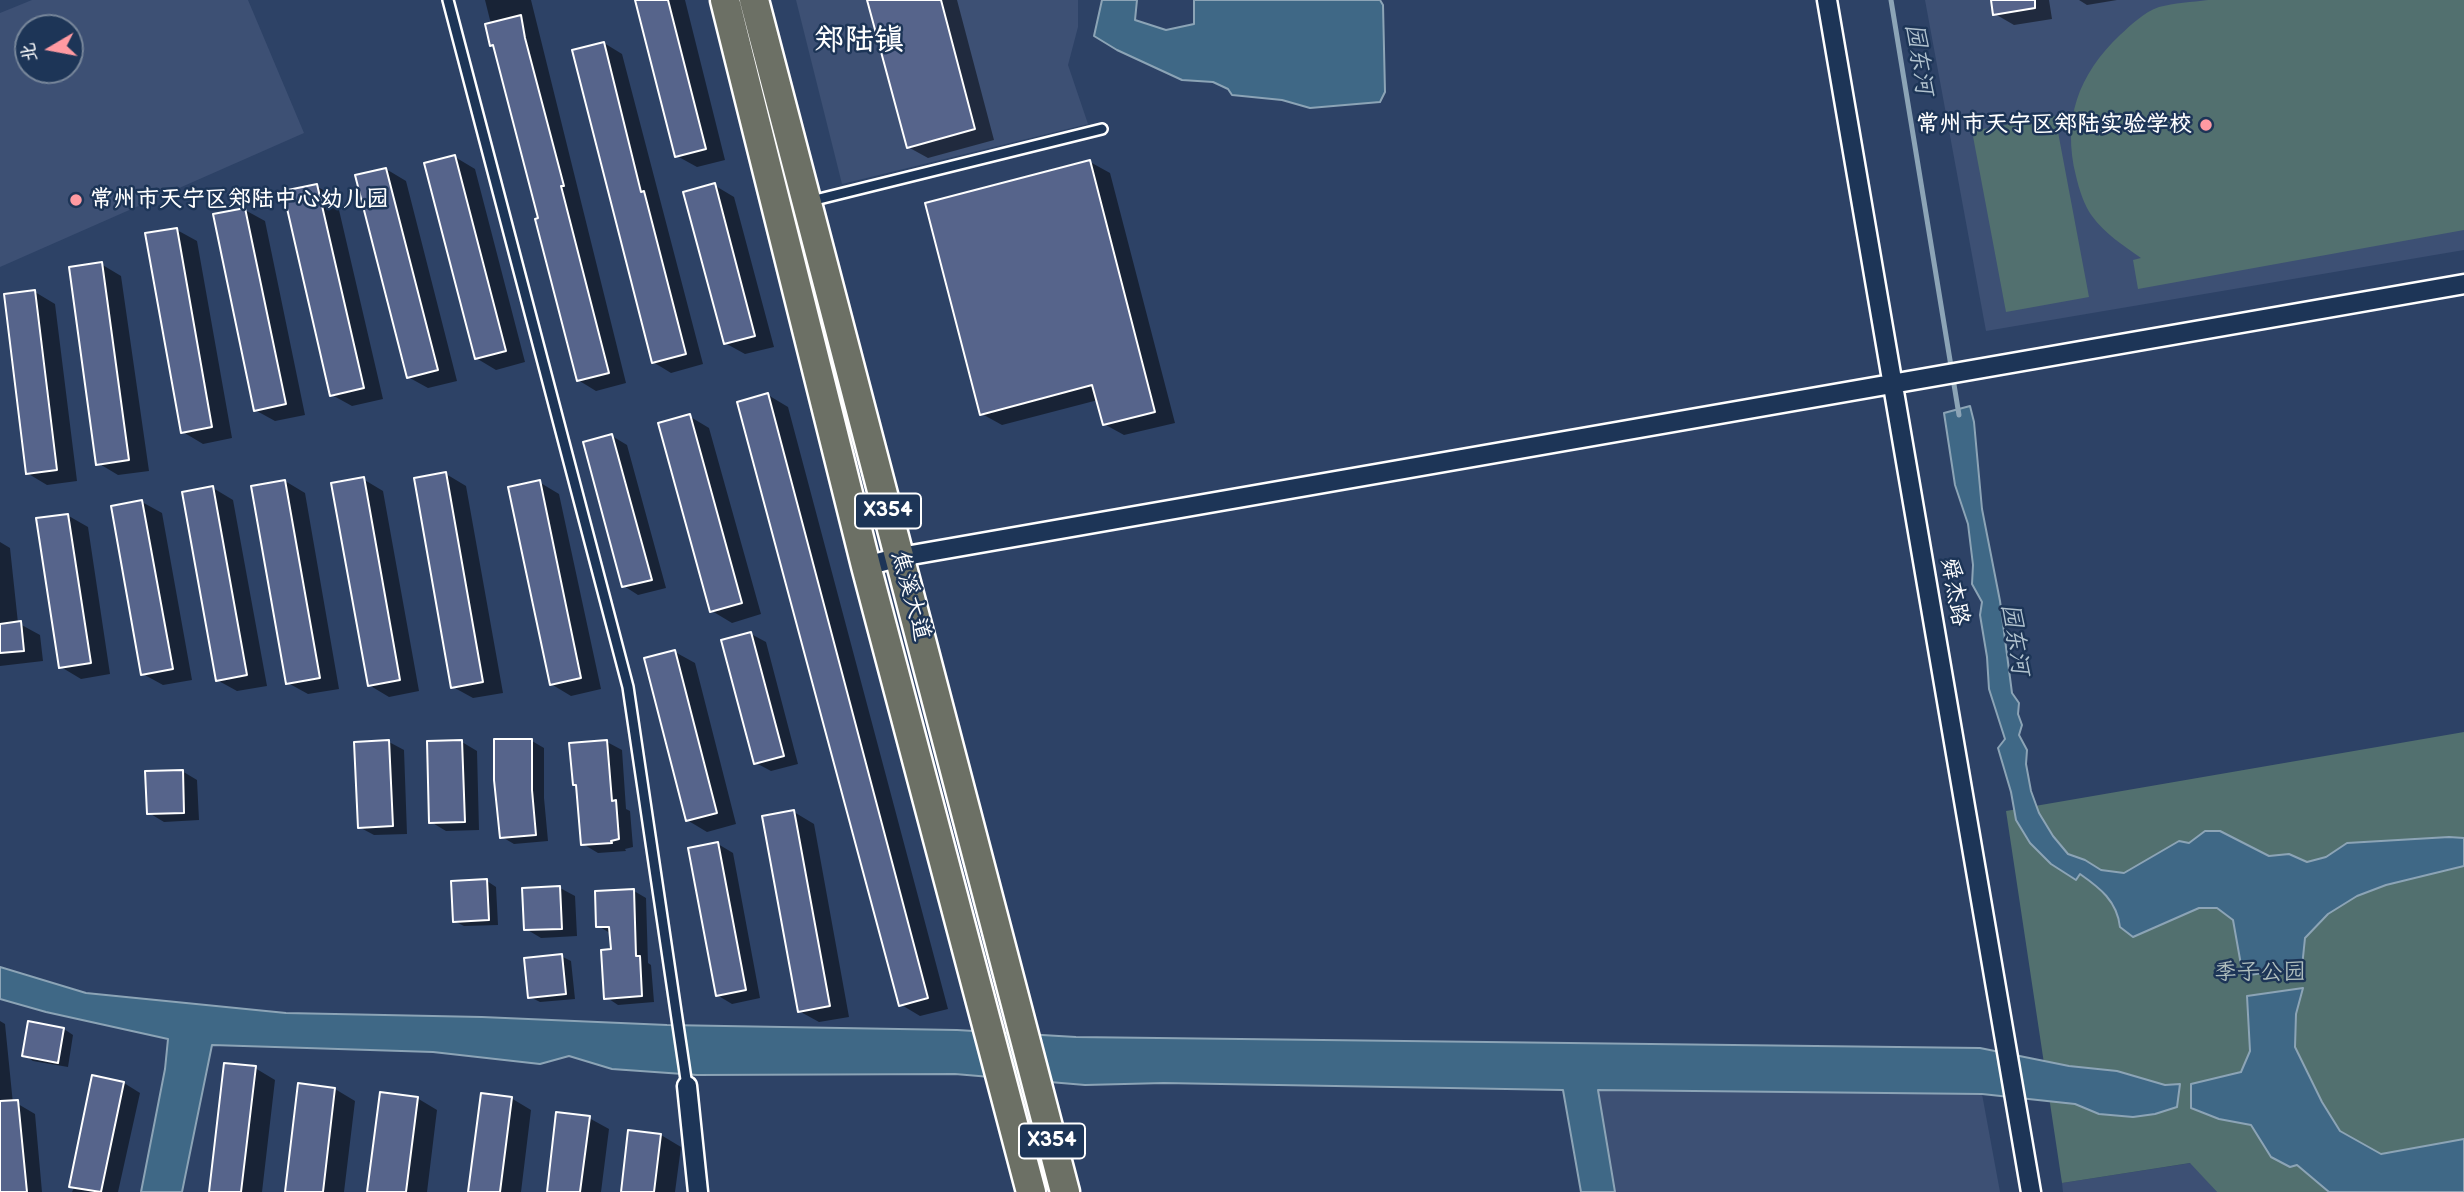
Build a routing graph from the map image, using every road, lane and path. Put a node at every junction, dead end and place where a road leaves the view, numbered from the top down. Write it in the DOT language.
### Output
graph roads {
  1 [pos="448,0"];
  2 [pos="725,0"];
  3 [pos="754,0"];
  4 [pos="1827,0"];
  5 [pos="1102,129"];
  6 [pos="805,203"];
  7 [pos="2464,284"];
  8 [pos="1894,384"];
  9 [pos="900,557"];
  10 [pos="866,566"];
  11 [pos="687,1086"];
  12 [pos="698,1192"];
  13 [pos="1031,1192"];
  14 [pos="1065,1192"];
  15 [pos="2031,1192"];
  1 -- 11 [label="lane"];
  2 -- 10 [label="main road, 焦溪大道 / X354"];
  3 -- 6 [label="main road, 焦溪大道 / X354"];
  4 -- 8 [label="street, 舜杰路"];
  5 -- 6 [label="lane"];
  6 -- 9 [label="main road, 焦溪大道 / X354"];
  7 -- 8 [label="street"];
  8 -- 9 [label="street"];
  8 -- 15 [label="street, 舜杰路"];
  9 -- 10 [label="street"];
  9 -- 14 [label="main road, 焦溪大道 / X354"];
  10 -- 13 [label="main road, 焦溪大道 / X354"];
  11 -- 12 [label="street"];
}
